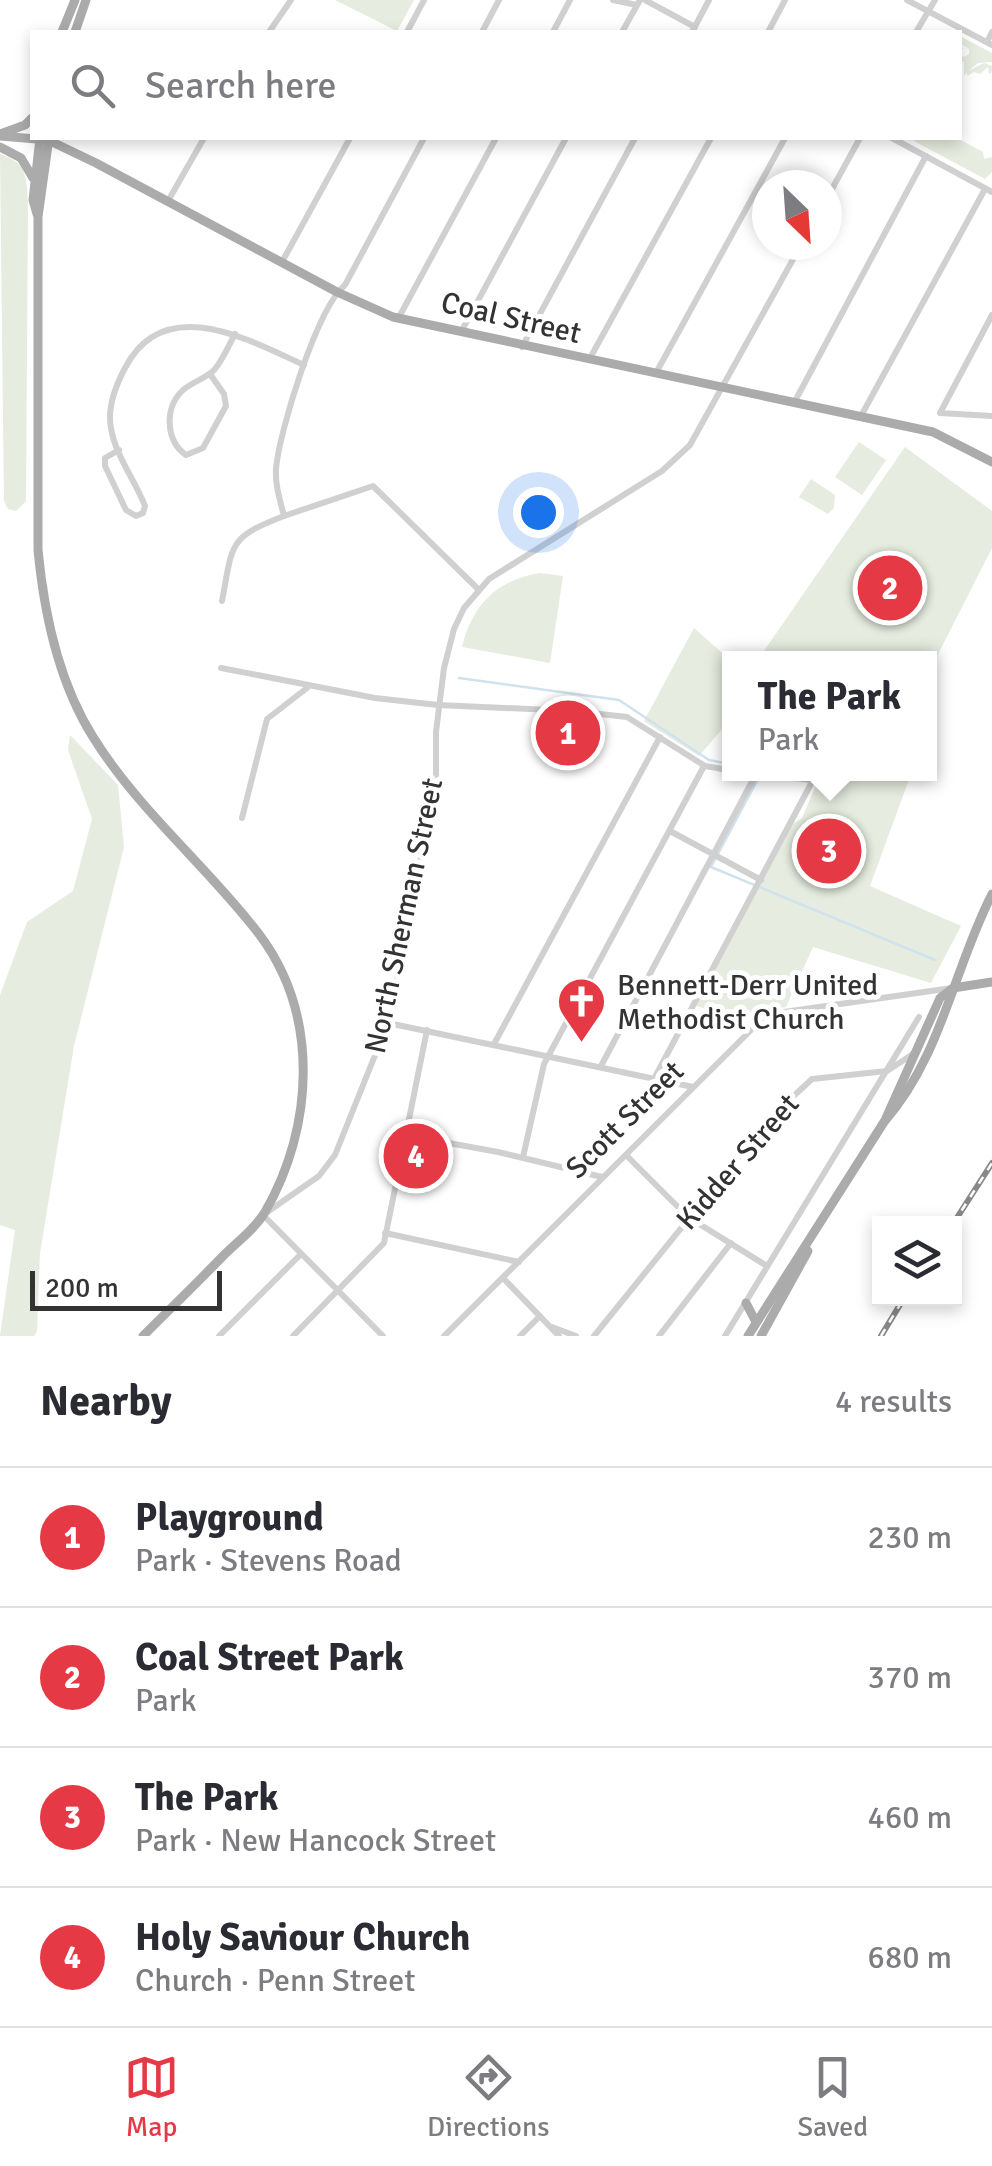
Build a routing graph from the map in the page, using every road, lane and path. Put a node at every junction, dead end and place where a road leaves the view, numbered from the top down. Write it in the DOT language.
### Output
graph roads {
  1 [pos="74,0"];
  2 [pos="86,0"];
  3 [pos="291,0"];
  4 [pos="424,0"];
  5 [pos="499,0"];
  6 [pos="570,0"];
  7 [pos="613,0"];
  8 [pos="709,0"];
  9 [pos="785,0"];
  10 [pos="907,0"];
  11 [pos="935,0"];
  12 [pos="640,2"];
  13 [pos="929,12"];
  14 [pos="63,30"];
  15 [pos="76,30"];
  16 [pos="271,30"];
  17 [pos="407,30"];
  18 [pos="483,30"];
  19 [pos="554,30"];
  20 [pos="623,30"];
  21 [pos="693,30"];
  22 [pos="769,30"];
  23 [pos="917,30"];
  24 [pos="992,32"];
  25 [pos="989,44"];
  26 [pos="30,120"];
  27 [pos="0,135"];
  28 [pos="30,138"];
  29 [pos="44,140"];
  30 [pos="44,140"];
  31 [pos="46,140"];
  32 [pos="203,140"];
  33 [pos="349,140"];
  34 [pos="423,140"];
  35 [pos="495,140"];
  36 [pos="565,140"];
  37 [pos="634,140"];
  38 [pos="710,140"];
  39 [pos="784,140"];
  40 [pos="859,140"];
  41 [pos="896,140"];
  42 [pos="0,147"];
  43 [pos="926,156"];
  44 [pos="842,171"];
  45 [pos="35,185"];
  46 [pos="988,190"];
  47 [pos="168,201"];
  48 [pos="38,216"];
  49 [pos="794,260"];
  50 [pos="282,262"];
  51 [pos="337,292"];
  52 [pos="992,316"];
  53 [pos="398,319"];
  54 [pos="461,332"];
  55 [pos="236,334"];
  56 [pos="522,347"];
  57 [pos="589,362"];
  58 [pos="304,365"];
  59 [pos="210,374"];
  60 [pos="656,375"];
  61 [pos="722,390"];
  62 [pos="794,403"];
  63 [pos="992,416"];
  64 [pos="860,417"];
  65 [pos="992,448"];
  66 [pos="119,450"];
  67 [pos="989,460"];
  68 [pos="284,516"];
  69 [pos="478,590"];
  70 [pos="222,601"];
  71 [pos="221,668"];
  72 [pos="308,687"];
  73 [pos="438,705"];
  74 [pos="660,737"];
  75 [pos="704,766"];
  76 [pos="722,769"];
  77 [pos="752,781"];
  78 [pos="812,781"];
  79 [pos="242,818"];
  80 [pos="670,830"];
  81 [pos="716,854"];
  82 [pos="762,880"];
  83 [pos="992,894"];
  84 [pos="992,982"];
  85 [pos="953,988"];
  86 [pos="919,1017"];
  87 [pos="388,1022"];
  88 [pos="427,1030"];
  89 [pos="494,1044"];
  90 [pos="919,1050"];
  91 [pos="549,1056"];
  92 [pos="601,1066"];
  93 [pos="887,1071"];
  94 [pos="655,1077"];
  95 [pos="692,1087"];
  96 [pos="884,1122"];
  97 [pos="405,1135"];
  98 [pos="626,1155"];
  99 [pos="524,1158"];
  100 [pos="604,1177"];
  101 [pos="263,1216"];
  102 [pos="688,1218"];
  103 [pos="818,1229"];
  104 [pos="385,1234"];
  105 [pos="731,1244"];
  106 [pos="301,1254"];
  107 [pos="519,1262"];
  108 [pos="767,1266"];
  109 [pos="503,1278"];
  110 [pos="337,1292"];
  111 [pos="746,1303"];
  112 [pos="540,1316"];
  113 [pos="756,1322"];
  114 [pos="551,1327"];
  115 [pos="373,1333"];
  116 [pos="143,1336"];
  117 [pos="219,1336"];
  118 [pos="293,1336"];
  119 [pos="383,1336"];
  120 [pos="444,1336"];
  121 [pos="520,1336"];
  122 [pos="560,1336"];
  123 [pos="576,1336"];
  124 [pos="594,1336"];
  125 [pos="659,1336"];
  126 [pos="726,1336"];
  127 [pos="748,1336"];
  128 [pos="762,1336"];
  1 -- 14 [label="main road"];
  2 -- 15 [label="main road"];
  3 -- 16 [label="street"];
  4 -- 17 [label="street"];
  5 -- 18 [label="street"];
  6 -- 19 [label="street"];
  7 -- 12 [label="street"];
  8 -- 21 [label="street"];
  9 -- 22 [label="street"];
  10 -- 13 [label="street"];
  11 -- 13 [label="street"];
  12 -- 20 [label="street"];
  12 -- 21 [label="street"];
  13 -- 23 [label="street"];
  13 -- 25 [label="street"];
  24 -- 25 [label="street"];
  26 -- 27 [label="main road"];
  27 -- 28 [label="main road"];
  29 -- 45 [label="main road"];
  30 -- 48 [label="main road"];
  31 -- 47 [label="main road, Coal Street"];
  32 -- 47 [label="street"];
  33 -- 50 [label="street"];
  34 -- 51 [label="street"];
  35 -- 53 [label="street"];
  36 -- 54 [label="street"];
  37 -- 56 [label="street"];
  38 -- 57 [label="street"];
  39 -- 60 [label="street"];
  40 -- 44 [label="street"];
  41 -- 43 [label="street"];
  42 -- 45 [label="main road"];
  43 -- 46 [label="street"];
  43 -- 62 [label="street"];
  45 -- 48 [label="main road"];
  46 -- 64 [label="street"];
  47 -- 50 [label="main road, Coal Street"];
  48 -- 101 [label="main road"];
  49 -- 61 [label="street, North Sherman Street"];
  50 -- 51 [label="main road, Coal Street"];
  51 -- 53 [label="main road, Coal Street"];
  51 -- 58 [label="street"];
  52 -- 63 [label="street"];
  53 -- 54 [label="main road, Coal Street"];
  54 -- 56 [label="main road, Coal Street"];
  55 -- 58 [label="street"];
  55 -- 59 [label="street"];
  55 -- 66 [label="street"];
  56 -- 57 [label="main road, Coal Street"];
  57 -- 60 [label="main road, Coal Street"];
  58 -- 68 [label="street"];
  59 -- 59 [label="street"];
  60 -- 61 [label="main road, Coal Street"];
  61 -- 62 [label="main road, Coal Street"];
  61 -- 69 [label="street, North Sherman Street"];
  62 -- 64 [label="main road, Coal Street"];
  64 -- 67 [label="main road, Coal Street"];
  65 -- 67 [label="street"];
  66 -- 66 [label="street"];
  68 -- 69 [label="street"];
  68 -- 70 [label="street"];
  69 -- 73 [label="street, North Sherman Street"];
  71 -- 72 [label="street"];
  72 -- 73 [label="street"];
  72 -- 79 [label="street"];
  73 -- 74 [label="street"];
  73 -- 87 [label="street, North Sherman Street"];
  74 -- 75 [label="street"];
  74 -- 89 [label="street"];
  75 -- 76 [label="street"];
  75 -- 80 [label="street"];
  77 -- 81 [label="street"];
  78 -- 82 [label="street"];
  80 -- 81 [label="street"];
  80 -- 91 [label="street"];
  81 -- 82 [label="street"];
  81 -- 92 [label="street"];
  82 -- 94 [label="street"];
  83 -- 85 [label="main road"];
  84 -- 85 [label="main road, Scott Street"];
  85 -- 90 [label="main road"];
  85 -- 95 [label="street, Scott Street"];
  85 -- 96 [label="main road"];
  86 -- 93 [label="street"];
  87 -- 88 [label="street"];
  87 -- 101 [label="street, North Sherman Street"];
  88 -- 89 [label="street"];
  88 -- 97 [label="street"];
  89 -- 91 [label="street"];
  90 -- 93 [label="street, Kidder Street"];
  90 -- 96 [label="main road"];
  91 -- 92 [label="street"];
  91 -- 99 [label="street"];
  92 -- 94 [label="street"];
  93 -- 102 [label="street, Kidder Street"];
  93 -- 108 [label="street"];
  94 -- 95 [label="street"];
  95 -- 98 [label="street, Scott Street"];
  96 -- 103 [label="main road"];
  97 -- 99 [label="street"];
  97 -- 104 [label="street"];
  98 -- 100 [label="street, Scott Street"];
  98 -- 102 [label="street"];
  99 -- 100 [label="street"];
  100 -- 107 [label="street, Scott Street"];
  101 -- 106 [label="street"];
  101 -- 116 [label="main road"];
  102 -- 105 [label="street"];
  102 -- 124 [label="street, Kidder Street"];
  103 -- 113 [label="main road"];
  103 -- 128 [label="main road"];
  104 -- 107 [label="street"];
  104 -- 110 [label="street"];
  105 -- 108 [label="street"];
  105 -- 125 [label="street"];
  106 -- 110 [label="street"];
  106 -- 117 [label="street"];
  107 -- 109 [label="street, Scott Street"];
  108 -- 111 [label="street"];
  109 -- 112 [label="street"];
  109 -- 120 [label="street, Scott Street"];
  110 -- 115 [label="street"];
  110 -- 118 [label="street"];
  111 -- 113 [label="main road"];
  111 -- 126 [label="street"];
  112 -- 114 [label="street"];
  112 -- 121 [label="street"];
  113 -- 127 [label="main road"];
  114 -- 122 [label="street"];
  114 -- 123 [label="street"];
  115 -- 119 [label="street"];
}
